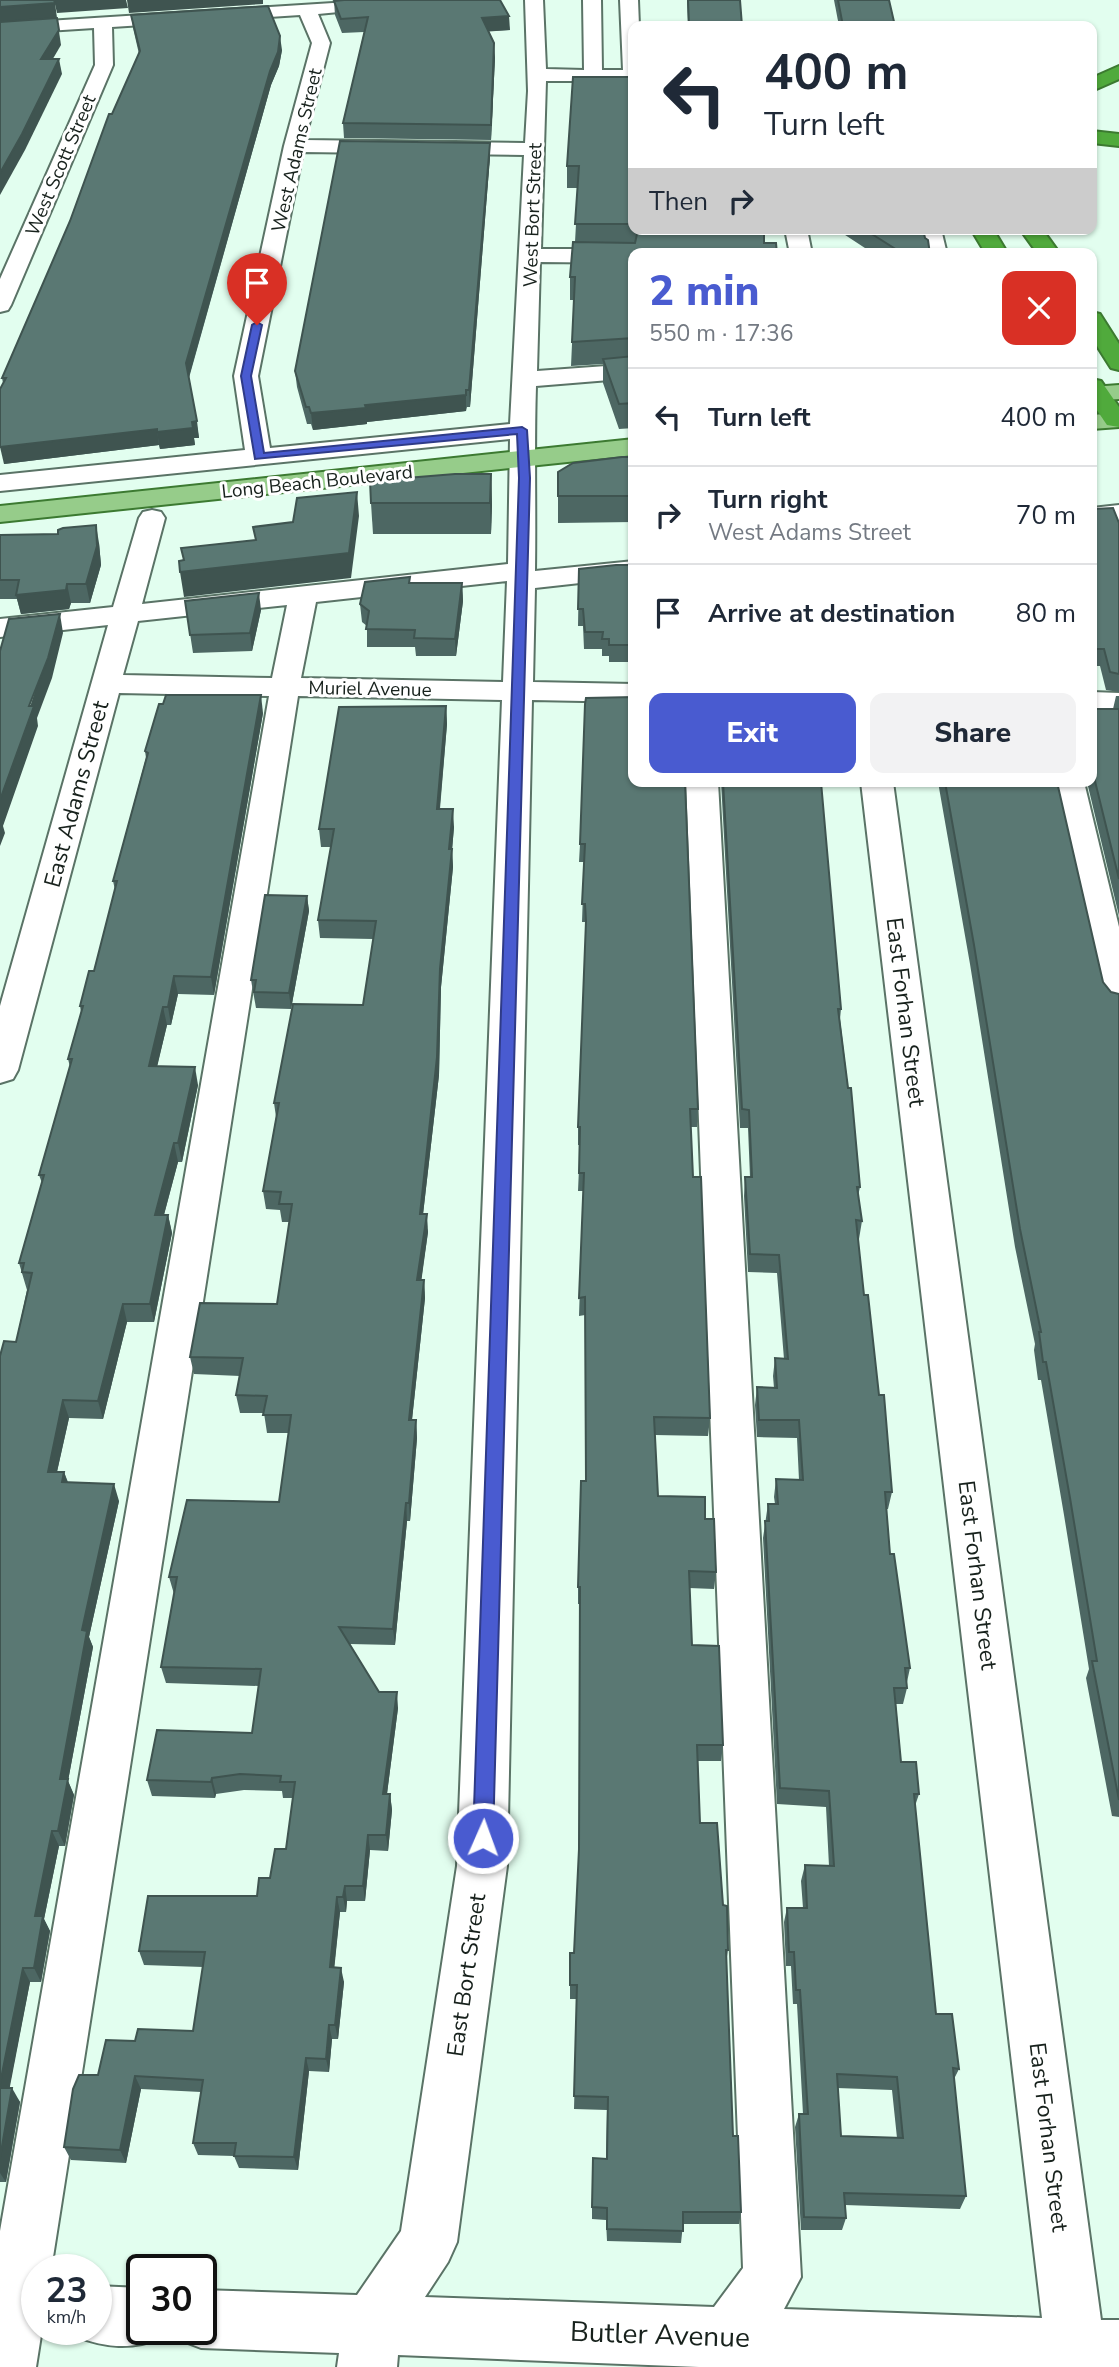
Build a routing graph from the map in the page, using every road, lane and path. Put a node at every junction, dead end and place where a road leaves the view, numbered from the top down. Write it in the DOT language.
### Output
graph roads {
  1 [pos="534,0"];
  2 [pos="592,0"];
  3 [pos="629,0"];
  4 [pos="347,7"];
  5 [pos="307,10"];
  6 [pos="630,21"];
  7 [pos="103,22"];
  8 [pos="0,29"];
  9 [pos="1119,72"];
  10 [pos="593,76"];
  11 [pos="628,76"];
  12 [pos="536,83"];
  13 [pos="1097,83"];
  14 [pos="628,92"];
  15 [pos="1097,138"];
  16 [pos="1119,140"];
  17 [pos="294,146"];
  18 [pos="535,149"];
  19 [pos="531,255"];
  20 [pos="628,256"];
  21 [pos="0,305"];
  22 [pos="1097,327"];
  23 [pos="1119,363"];
  24 [pos="628,372"];
  25 [pos="525,379"];
  26 [pos="1100,391"];
  27 [pos="1111,422"];
  28 [pos="628,447"];
  29 [pos="523,456"];
  30 [pos="259,457"];
  31 [pos="628,466"];
  32 [pos="0,483"];
  33 [pos="1119,513"];
  34 [pos="0,514"];
  35 [pos="1097,515"];
  36 [pos="152,518"];
  37 [pos="0,534"];
  38 [pos="628,569"];
  39 [pos="521,576"];
  40 [pos="303,594"];
  41 [pos="125,614"];
  42 [pos="0,628"];
  43 [pos="106,684"];
  44 [pos="285,687"];
  45 [pos="518,691"];
  46 [pos="628,693"];
  47 [pos="1097,701"];
  48 [pos="1119,702"];
  49 [pos="702,787"];
  50 [pos="878,787"];
  51 [pos="1069,787"];
  52 [pos="1119,1000"];
  53 [pos="0,1070"];
  54 [pos="18,2313"];
  55 [pos="217,2322"];
  56 [pos="369,2346"];
  57 [pos="729,2352"];
  58 [pos="1091,2355"];
  59 [pos="6,2367"];
  1 -- 12 [label="street, West Bort Street"];
  2 -- 10 [label="street"];
  3 -- 6 [label="street"];
  4 -- 5 [label="street"];
  5 -- 7 [label="street"];
  5 -- 17 [label="street, West Adams Street"];
  7 -- 8 [label="street"];
  7 -- 21 [label="street, West Scott Street"];
  9 -- 13 [label="highway"];
  10 -- 11 [label="street"];
  10 -- 12 [label="street"];
  12 -- 14 [label="street"];
  12 -- 18 [label="street, West Bort Street"];
  15 -- 16 [label="highway"];
  17 -- 18 [label="street"];
  17 -- 30 [label="street, West Adams Street"];
  18 -- 19 [label="street, West Bort Street"];
  19 -- 20 [label="street"];
  19 -- 25 [label="street, West Bort Street"];
  22 -- 23 [label="highway"];
  24 -- 25 [label="street"];
  25 -- 29 [label="street, West Bort Street"];
  26 -- 27 [label="highway"];
  28 -- 29 [label="main road, Long Beach Boulevard"];
  29 -- 30 [label="street"];
  29 -- 31 [label="main road, Long Beach Boulevard"];
  29 -- 34 [label="main road, Long Beach Boulevard"];
  29 -- 36 [label="main road, Long Beach Boulevard"];
  29 -- 39 [label="street, East Bort Street"];
  30 -- 32 [label="street"];
  33 -- 35 [label="street"];
  36 -- 37 [label="main road, Long Beach Boulevard"];
  36 -- 41 [label="street, East Adams Street"];
  38 -- 39 [label="street"];
  39 -- 40 [label="street"];
  39 -- 45 [label="street, East Bort Street"];
  40 -- 41 [label="street"];
  40 -- 44 [label="street"];
  41 -- 42 [label="street"];
  41 -- 43 [label="street, East Adams Street"];
  43 -- 44 [label="street, Muriel Avenue"];
  43 -- 53 [label="street, East Adams Street"];
  44 -- 45 [label="street, Muriel Avenue"];
  44 -- 54 [label="street"];
  45 -- 46 [label="street, Muriel Avenue"];
  45 -- 56 [label="street, East Bort Street"];
  47 -- 48 [label="street"];
  49 -- 57 [label="street"];
  50 -- 58 [label="street, East Forhan Street"];
  51 -- 52 [label="street"];
  54 -- 59 [label="street"];
  55 -- 56 [label="street, Butler Avenue"];
  56 -- 57 [label="street, Butler Avenue"];
  57 -- 58 [label="street, Butler Avenue"];
}
